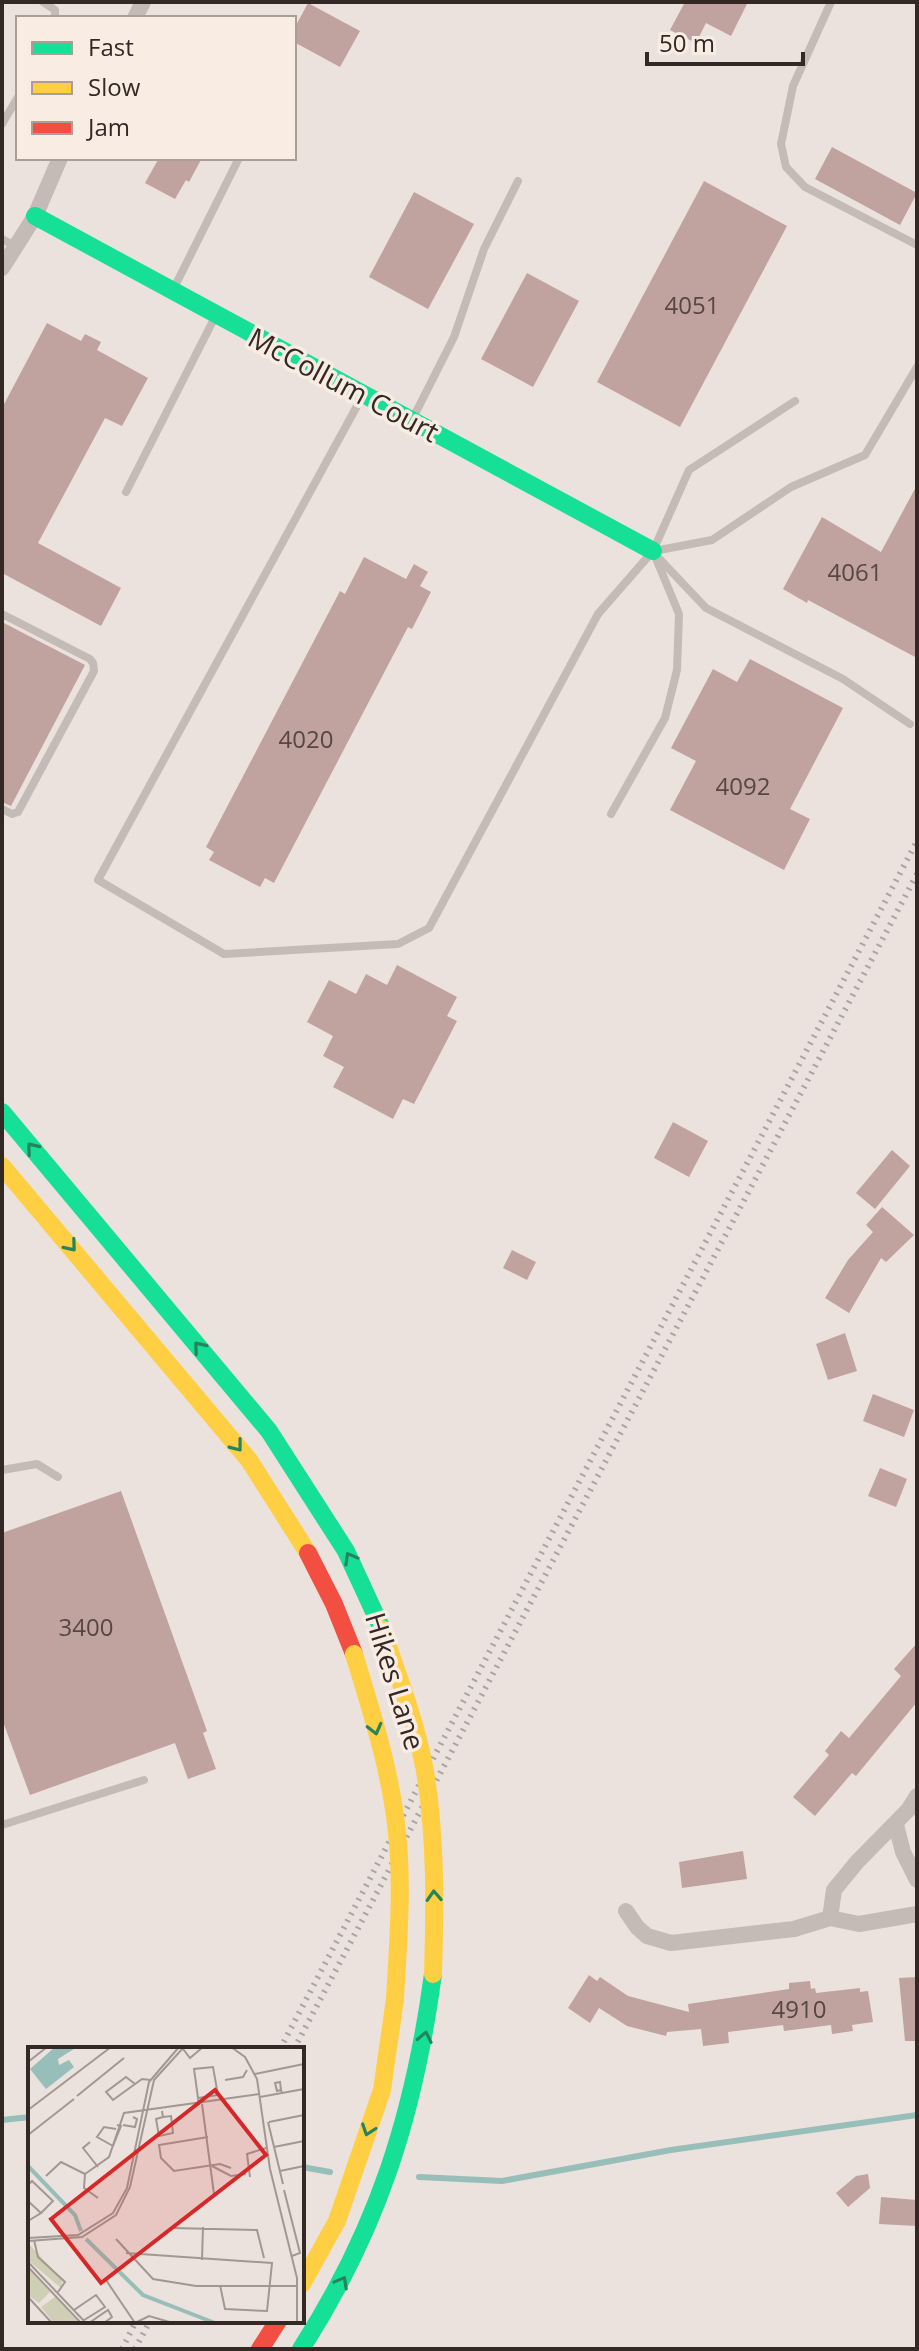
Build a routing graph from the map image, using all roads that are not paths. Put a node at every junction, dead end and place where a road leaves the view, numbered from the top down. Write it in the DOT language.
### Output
graph roads {
  1 [pos="43,2"];
  2 [pos="831,2"];
  3 [pos="55,16"];
  4 [pos="16,100"];
  5 [pos="2,124"];
  6 [pos="59,160"];
  7 [pos="238,160"];
  8 [pos="518,181"];
  9 [pos="35,216"];
  10 [pos="8,242"];
  11 [pos="917,245"];
  12 [pos="2,268"];
  13 [pos="173,291"];
  14 [pos="216,314"];
  15 [pos="917,367"];
  16 [pos="363,394"];
  17 [pos="795,401"];
  18 [pos="412,421"];
  19 [pos="126,492"];
  20 [pos="653,551"];
  21 [pos="2,614"];
  22 [pos="910,724"];
  23 [pos="2,809"];
  24 [pos="611,814"];
  25 [pos="2,1112"];
  26 [pos="2,1166"];
  27 [pos="2,1470"];
  28 [pos="58,1477"];
  29 [pos="144,1780"];
  30 [pos="917,1796"];
  31 [pos="2,1825"];
  32 [pos="896,1825"];
  33 [pos="917,1880"];
  34 [pos="626,1911"];
  35 [pos="917,1914"];
  36 [pos="830,1918"];
  37 [pos="304,2280"];
  38 [pos="277,2323"];
  39 [pos="260,2349"];
  40 [pos="301,2349"];
  1 -- 3 [label="lane"];
  2 -- 11 [label="lane"];
  4 -- 5 [label="lane"];
  6 -- 9 [label="street"];
  7 -- 13 [label="lane"];
  8 -- 18 [label="lane"];
  9 -- 10 [label="street"];
  9 -- 13 [label="street, McCollum Court"];
  10 -- 12 [label="street"];
  13 -- 14 [label="street, McCollum Court"];
  14 -- 16 [label="street, McCollum Court"];
  14 -- 19 [label="lane"];
  15 -- 20 [label="lane"];
  16 -- 18 [label="street, McCollum Court"];
  16 -- 20 [label="lane"];
  17 -- 20 [label="lane"];
  18 -- 20 [label="street, McCollum Court"];
  20 -- 22 [label="lane"];
  20 -- 24 [label="lane"];
  21 -- 23 [label="lane"];
  40 -- 25 [label="street, Hikes Lane, one-way, bridge"];
  26 -- 37 [label="street, Hikes Lane, one-way, bridge"];
  27 -- 28 [label="lane"];
  29 -- 31 [label="lane"];
  30 -- 32 [label="street"];
  32 -- 33 [label="street"];
  32 -- 36 [label="street"];
  34 -- 36 [label="street"];
  35 -- 36 [label="street"];
  38 -- 39 [label="street"];
}
